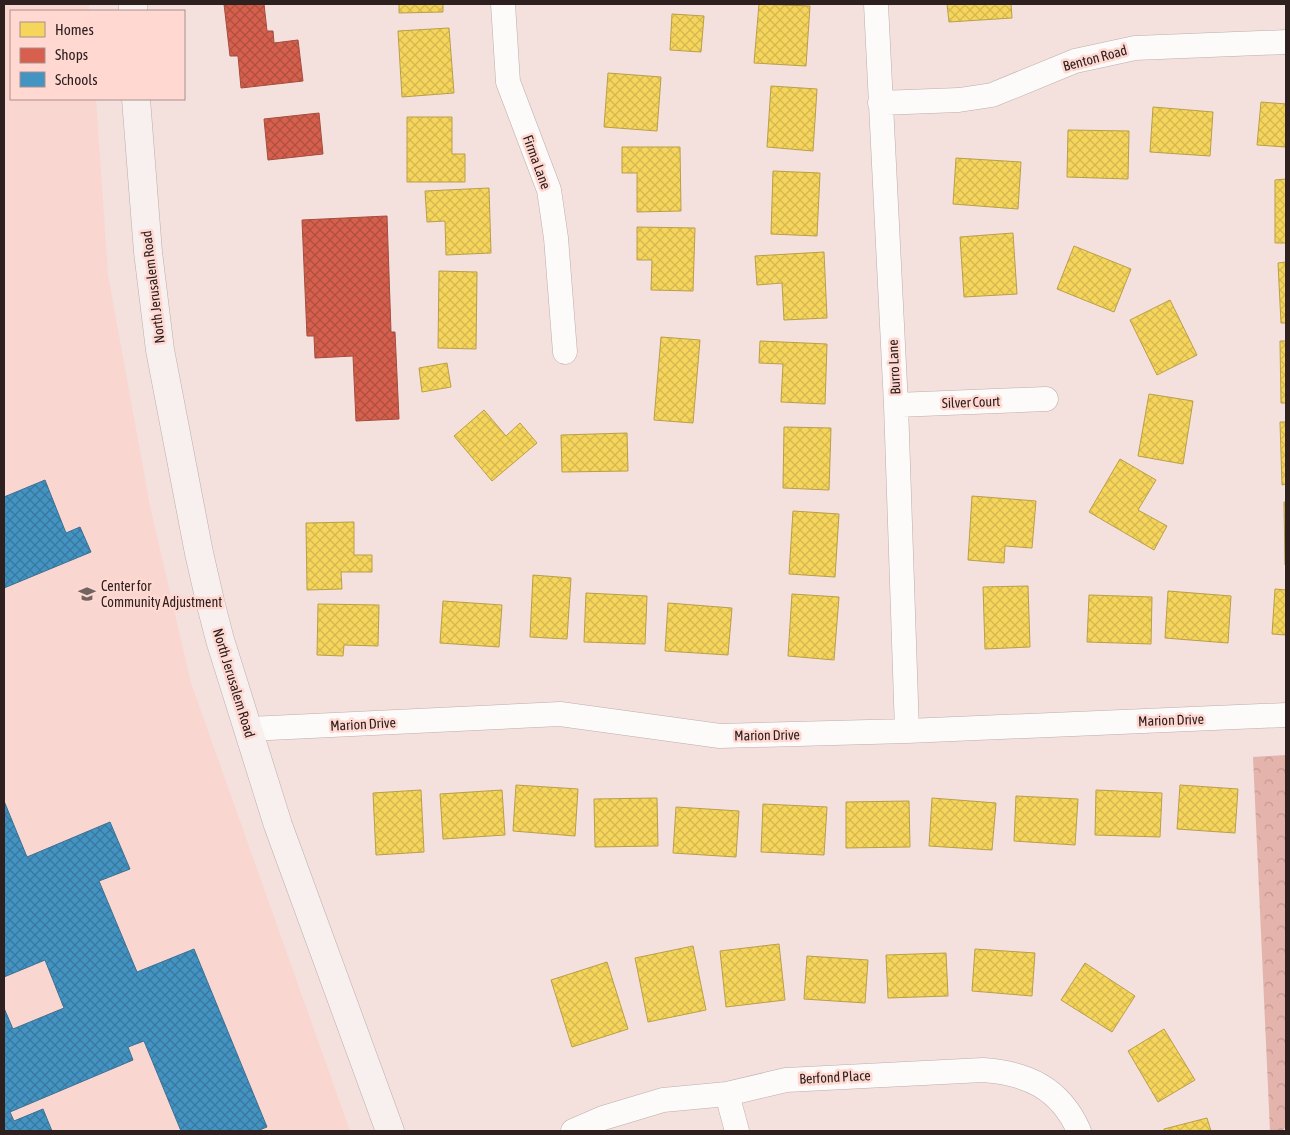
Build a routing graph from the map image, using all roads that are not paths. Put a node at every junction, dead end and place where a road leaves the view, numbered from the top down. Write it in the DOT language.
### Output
graph roads {
  1 [pos="504,4"];
  2 [pos="876,4"];
  3 [pos="1286,42"];
  4 [pos="136,100"];
  5 [pos="880,103"];
  6 [pos="565,352"];
  7 [pos="1046,399"];
  8 [pos="896,405"];
  9 [pos="1286,715"];
  10 [pos="248,729"];
  11 [pos="906,731"];
  12 [pos="727,1094"];
  13 [pos="390,1131"];
  14 [pos="573,1131"];
  15 [pos="737,1131"];
  16 [pos="1079,1131"];
  1 -- 6 [label="street, Firma Lane"];
  2 -- 5 [label="street, Burro Lane"];
  3 -- 5 [label="street, Benton Road"];
  4 -- 10 [label="main road, North Jerusalem Road"];
  5 -- 8 [label="street, Burro Lane"];
  7 -- 8 [label="street, Silver Court"];
  8 -- 11 [label="street, Burro Lane"];
  9 -- 11 [label="street, Marion Drive"];
  10 -- 11 [label="street, Marion Drive"];
  10 -- 13 [label="main road, North Jerusalem Road"];
  12 -- 14 [label="street, Berfond Place"];
  12 -- 15 [label="street"];
  12 -- 16 [label="street, Berfond Place"];
}
